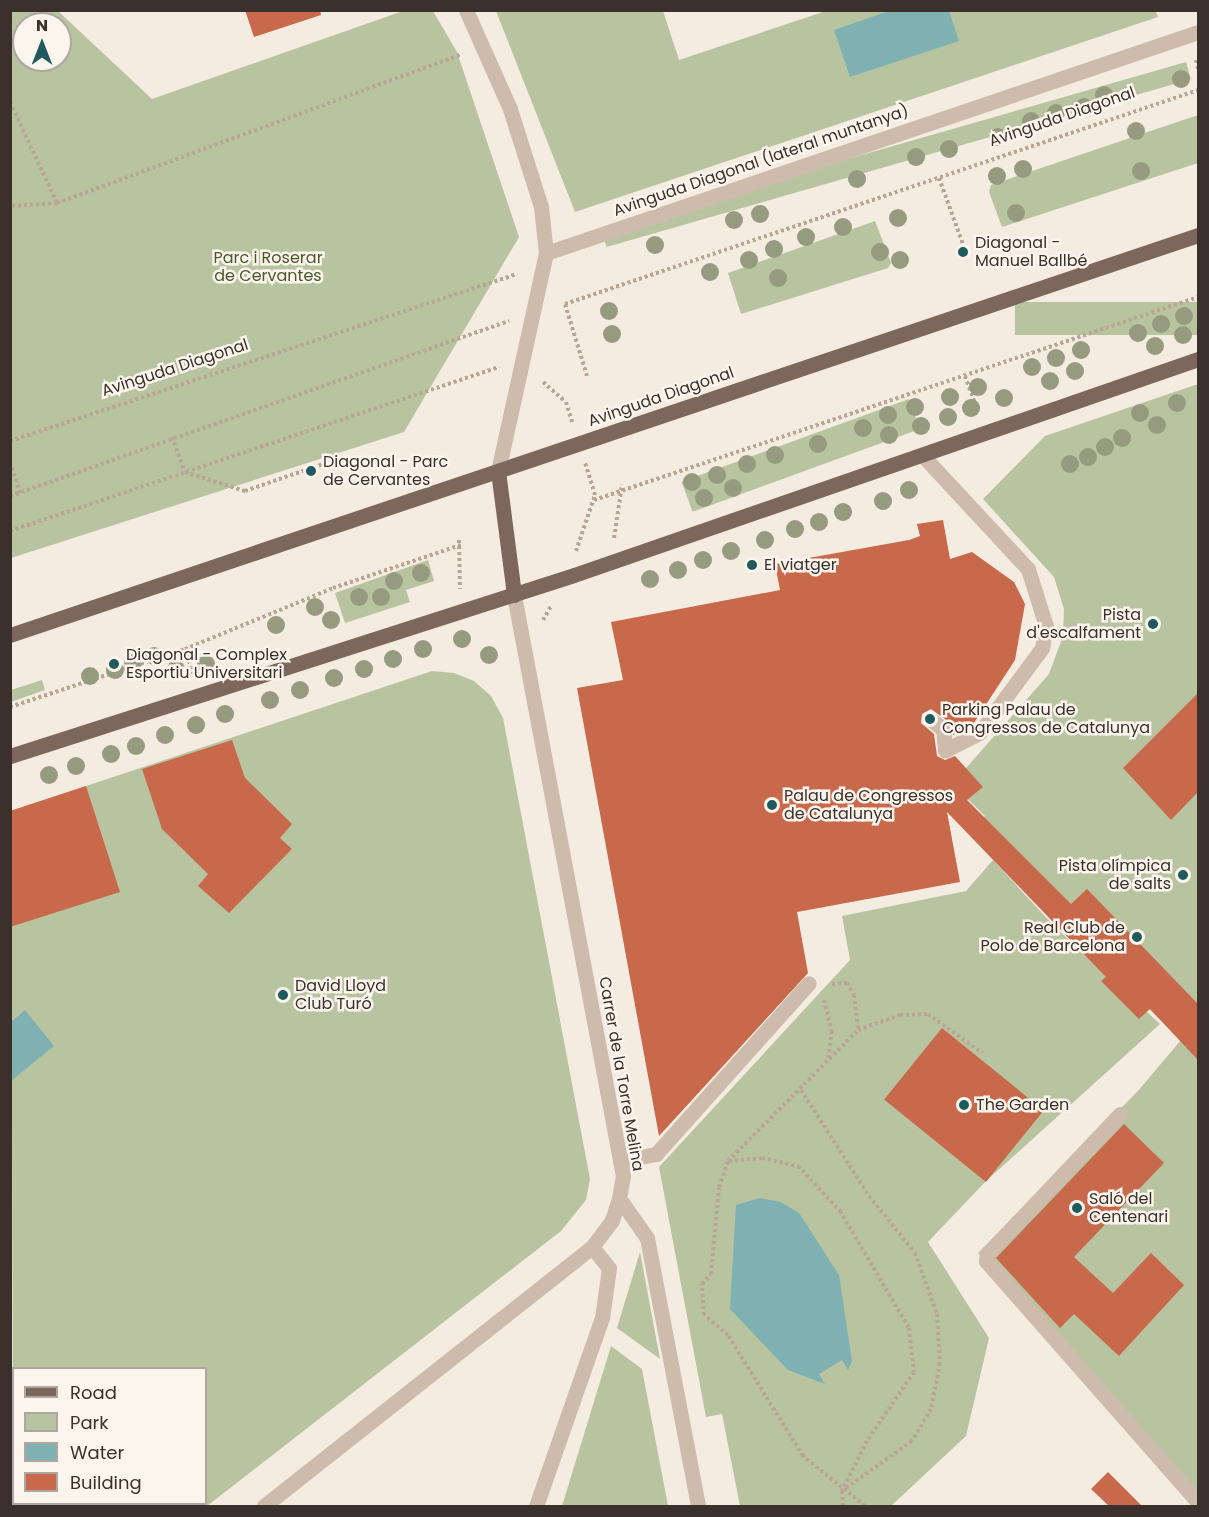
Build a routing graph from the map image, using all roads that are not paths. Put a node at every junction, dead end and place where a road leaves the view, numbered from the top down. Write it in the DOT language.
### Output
graph roads {
  1 [pos="466,10"];
  2 [pos="1198,32"];
  3 [pos="1198,235"];
  4 [pos="546,253"];
  5 [pos="1198,359"];
  6 [pos="924,457"];
  7 [pos="498,471"];
  8 [pos="514,595"];
  9 [pos="10,635"];
  10 [pos="930,719"];
  11 [pos="10,756"];
  12 [pos="809,983"];
  13 [pos="1120,1114"];
  14 [pos="620,1161"];
  15 [pos="619,1198"];
  16 [pos="592,1247"];
  17 [pos="1198,1502"];
  18 [pos="264,1506"];
  19 [pos="536,1506"];
  20 [pos="698,1506"];
  1 -- 4 [label="street"];
  2 -- 4 [label="street, Avinguda Diagonal (lateral muntanya)"];
  3 -- 7 [label="main road, Avinguda Diagonal"];
  4 -- 7 [label="street"];
  5 -- 6 [label="main road"];
  6 -- 8 [label="main road"];
  6 -- 10 [label="street"];
  7 -- 8 [label="main road"];
  7 -- 9 [label="main road, Avinguda Diagonal"];
  8 -- 11 [label="main road"];
  8 -- 14 [label="street, Carrer de la Torre Melina"];
  12 -- 14 [label="street"];
  13 -- 17 [label="street"];
  14 -- 15 [label="street, Carrer de la Torre Melina"];
  15 -- 16 [label="street, Carrer de la Torre Melina"];
  15 -- 20 [label="street"];
  16 -- 18 [label="street, Carrer de la Torre Melina"];
  16 -- 19 [label="street"];
}
